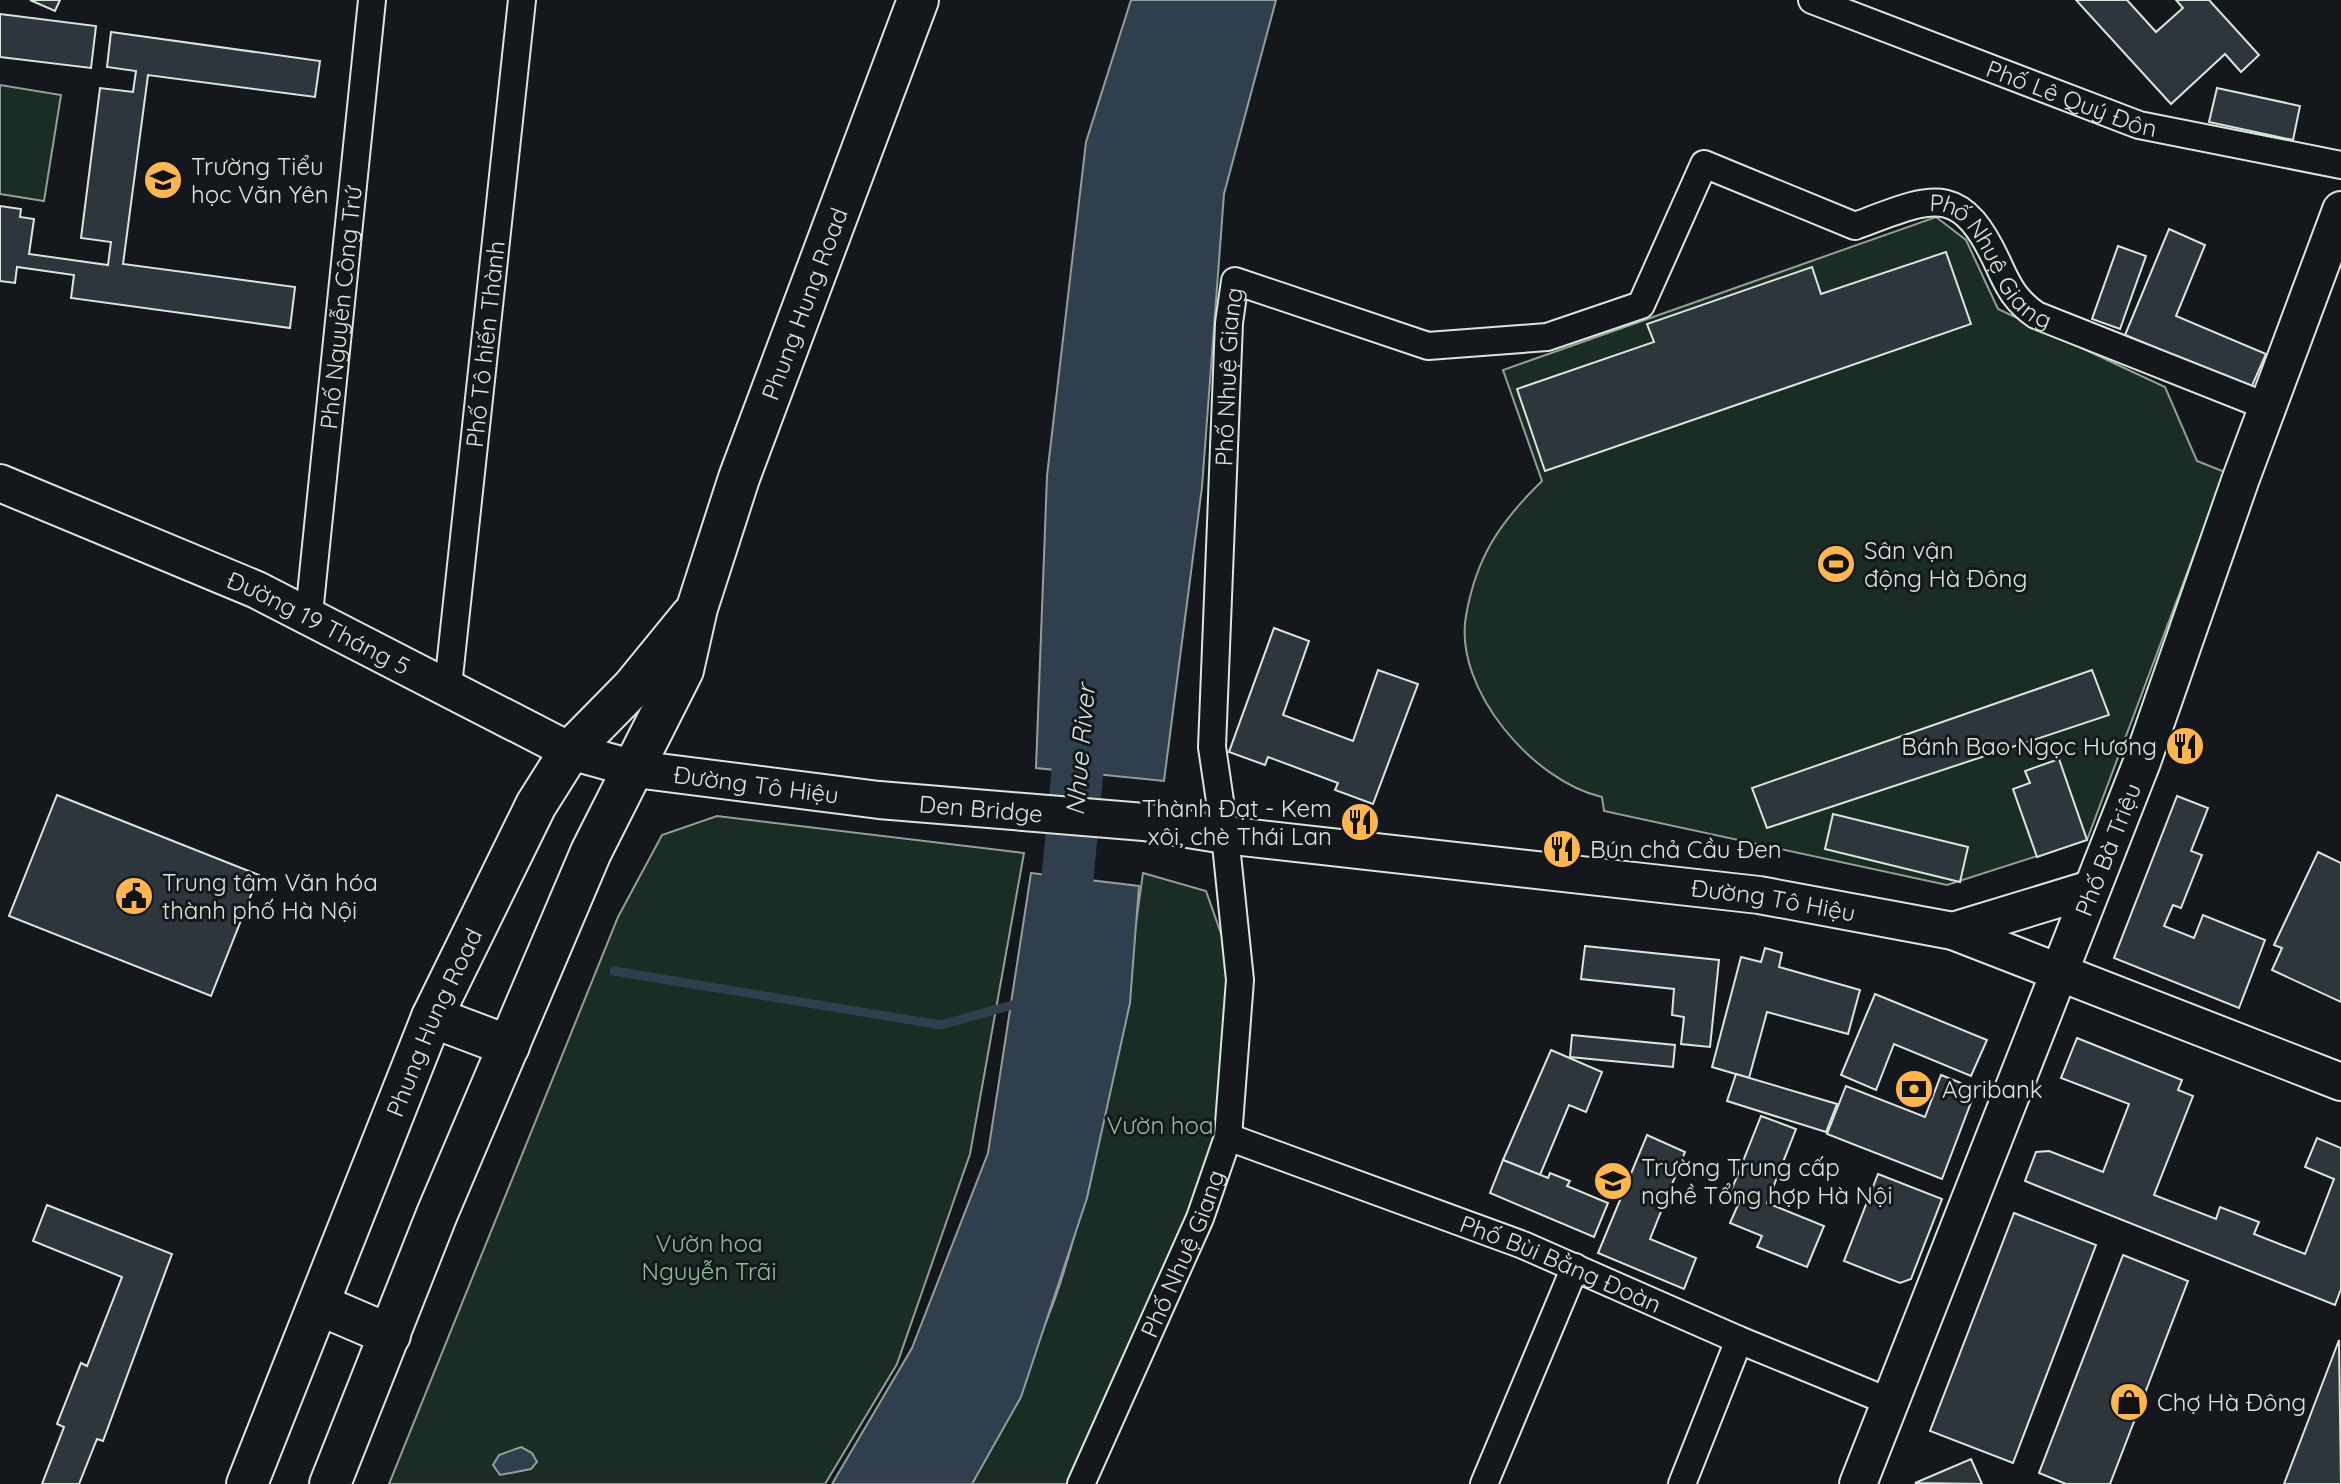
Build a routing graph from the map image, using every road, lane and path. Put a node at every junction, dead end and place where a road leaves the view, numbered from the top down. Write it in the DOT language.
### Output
graph roads {
  1 [pos="372,0"];
  2 [pos="522,0"];
  3 [pos="918,0"];
  4 [pos="1812,0"];
  5 [pos="2341,165"];
  6 [pos="2341,210"];
  7 [pos="2268,407"];
  8 [pos="0,483"];
  9 [pos="697,608"];
  10 [pos="309,614"];
  11 [pos="448,686"];
  12 [pos="570,751"];
  13 [pos="635,769"];
  14 [pos="879,800"];
  15 [pos="1179,827"];
  16 [pos="1225,835"];
  17 [pos="2091,889"];
  18 [pos="1953,931"];
  19 [pos="2061,972"];
  20 [pos="432,1017"];
  21 [pos="509,1046"];
  22 [pos="2341,1082"];
  23 [pos="1228,1137"];
  24 [pos="1575,1267"];
  25 [pos="320,1305"];
  26 [pos="390,1335"];
  27 [pos="1739,1340"];
  28 [pos="1890,1402"];
  29 [pos="247,1484"];
  30 [pos="330,1484"];
  31 [pos="1081,1484"];
  32 [pos="1484,1484"];
  33 [pos="1682,1484"];
  34 [pos="1858,1484"];
  1 -- 10 [label="street, Phố Nguyễn Công Trứ"];
  2 -- 11 [label="street, Phố Tô hiến Thành"];
  3 -- 9 [label="main road, Phung Hung Road"];
  4 -- 5 [label="street, Phố Lê Quý Đôn"];
  6 -- 7 [label="street, Phố Bà Triệu"];
  7 -- 16 [label="street, Phố Nhuệ Giang"];
  7 -- 17 [label="street, Phố Bà Triệu"];
  8 -- 10 [label="street, Đường 19 Tháng 5"];
  9 -- 12 [label="main road, Phung Hung Road"];
  9 -- 13 [label="main road, Phung Hung Road"];
  10 -- 11 [label="street, Đường 19 Tháng 5"];
  11 -- 12 [label="street, Đường 19 Tháng 5"];
  12 -- 13 [label="street, Đường 19 Tháng 5"];
  12 -- 20 [label="main road, Phung Hung Road"];
  13 -- 14 [label="street, Đường Tô Hiệu"];
  13 -- 21 [label="main road, Phung Hung Road"];
  14 -- 15 [label="street, Den Bridge"];
  15 -- 16 [label="street, Đường Tô Hiệu"];
  16 -- 18 [label="street, Đường Tô Hiệu"];
  16 -- 23 [label="street, Phố Nhuệ Giang"];
  17 -- 18 [label="street"];
  17 -- 19 [label="street, Phố Bà Triệu"];
  18 -- 19 [label="street, Đường Tô Hiệu"];
  19 -- 22 [label="street, Đường Tô Hiệu"];
  19 -- 28 [label="street, Phố Bà Triệu"];
  20 -- 21 [label="main road"];
  20 -- 25 [label="main road, Phung Hung Road"];
  21 -- 26 [label="main road, Phung Hung Road"];
  23 -- 24 [label="street, Phố Bùi Bằng Đoàn"];
  23 -- 31 [label="street, Phố Nhuệ Giang"];
  24 -- 27 [label="street, Phố Bùi Bằng Đoàn"];
  24 -- 32 [label="street"];
  25 -- 26 [label="main road"];
  25 -- 29 [label="main road, Phung Hung Road"];
  26 -- 30 [label="main road, Phung Hung Road"];
  27 -- 28 [label="street, Phố Bùi Bằng Đoàn"];
  27 -- 33 [label="street"];
  28 -- 34 [label="street, Phố Bà Triệu"];
}
